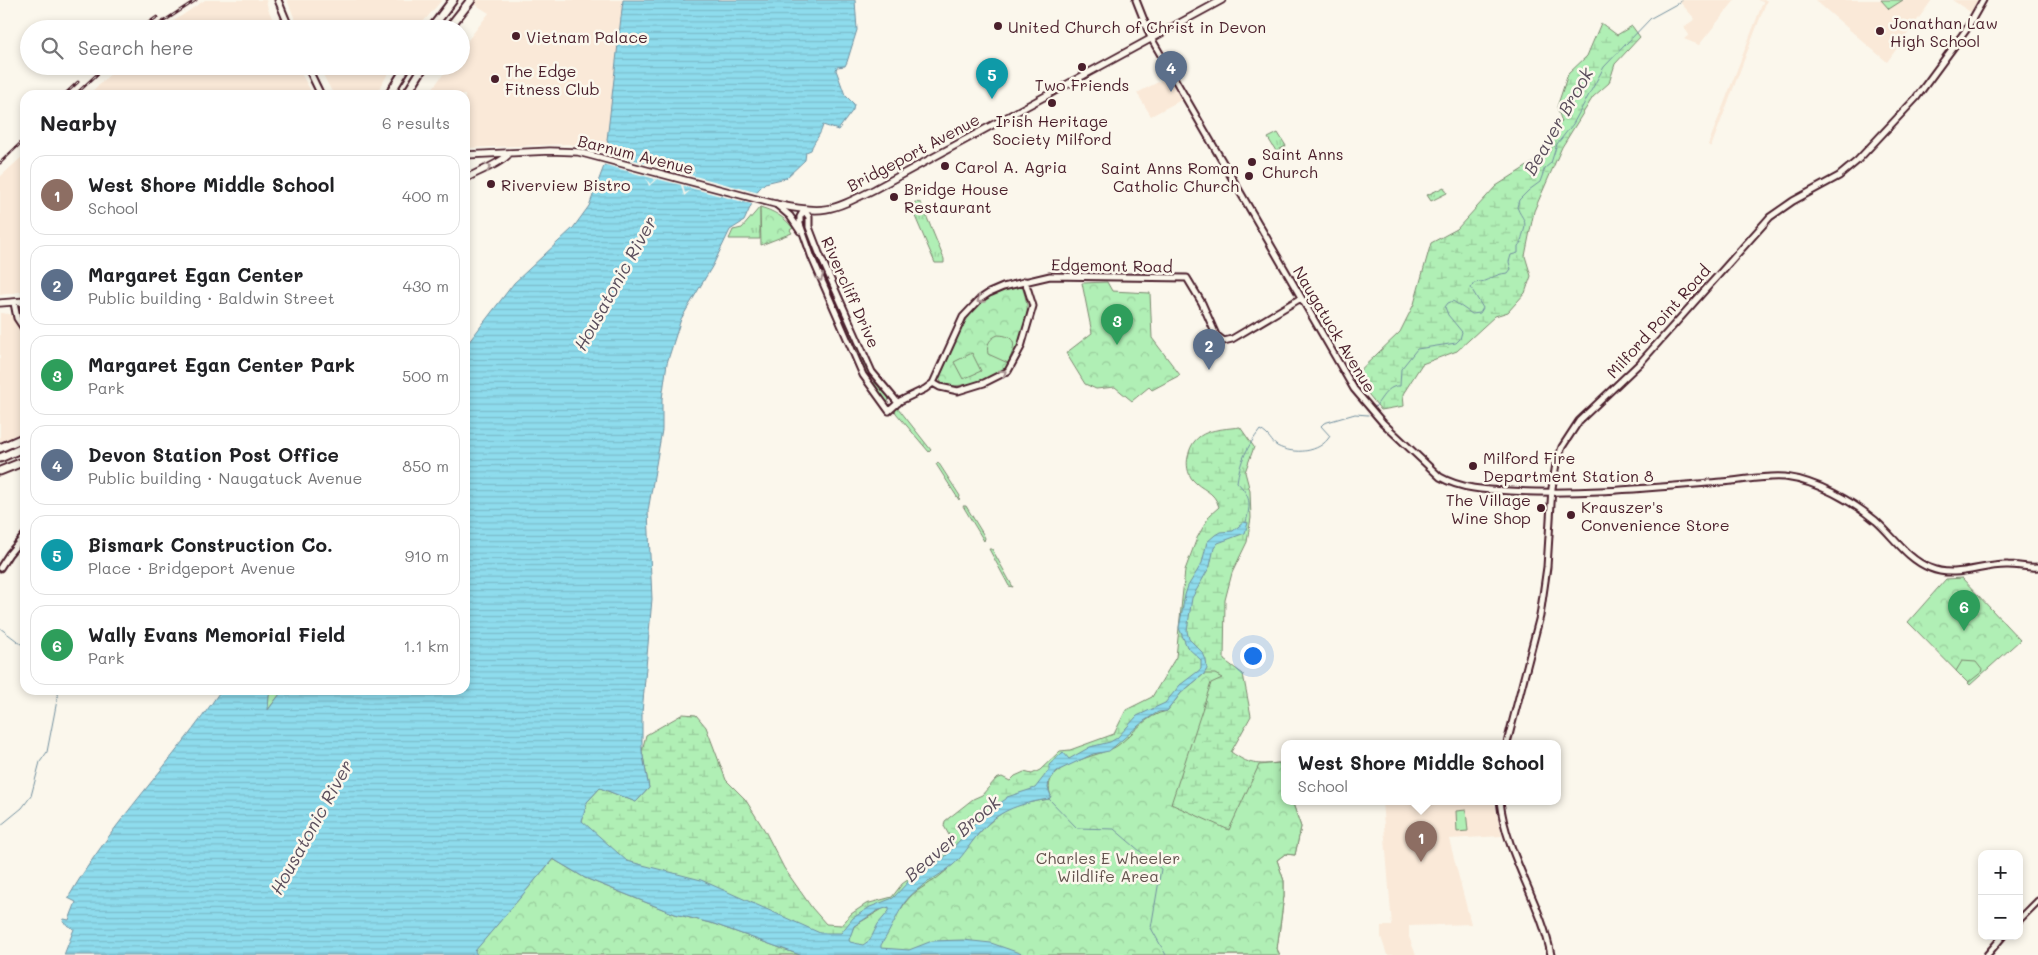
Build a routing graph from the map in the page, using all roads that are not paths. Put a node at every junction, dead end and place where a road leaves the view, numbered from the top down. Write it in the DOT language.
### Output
graph roads {
  1 [pos="278,0"];
  2 [pos="452,0"];
  3 [pos="1136,0"];
  4 [pos="1222,0"];
  5 [pos="1983,0"];
  6 [pos="470,2"];
  7 [pos="286,20"];
  8 [pos="438,20"];
  9 [pos="455,20"];
  10 [pos="1151,38"];
  11 [pos="311,75"];
  12 [pos="401,75"];
  13 [pos="418,75"];
  14 [pos="319,90"];
  15 [pos="392,90"];
  16 [pos="409,90"];
  17 [pos="510,153"];
  18 [pos="470,155"];
  19 [pos="470,176"];
  20 [pos="768,202"];
  21 [pos="775,204"];
  22 [pos="804,210"];
  23 [pos="802,233"];
  24 [pos="1024,281"];
  25 [pos="1301,298"];
  26 [pos="20,302"];
  27 [pos="0,303"];
  28 [pos="14,303"];
  29 [pos="20,321"];
  30 [pos="876,378"];
  31 [pos="868,382"];
  32 [pos="933,383"];
  33 [pos="898,403"];
  34 [pos="20,439"];
  35 [pos="0,448"];
  36 [pos="20,449"];
  37 [pos="0,458"];
  38 [pos="20,463"];
  39 [pos="0,471"];
  40 [pos="1552,493"];
  41 [pos="20,541"];
  42 [pos="2038,566"];
  43 [pos="0,568"];
  44 [pos="1508,740"];
  45 [pos="1501,805"];
  46 [pos="2038,901"];
  47 [pos="2023,916"];
  48 [pos="1999,940"];
  49 [pos="1551,955"];
  50 [pos="1986,955"];
  1 -- 7 [label="street"];
  2 -- 8 [label="highway"];
  3 -- 10 [label="street, Naugatuck Avenue"];
  4 -- 10 [label="main road, Bridgeport Avenue"];
  5 -- 40 [label="street, Milford Point Road"];
  6 -- 9 [label="highway"];
  10 -- 22 [label="main road, Bridgeport Avenue"];
  10 -- 25 [label="street, Naugatuck Avenue"];
  11 -- 14 [label="street"];
  12 -- 15 [label="highway"];
  13 -- 16 [label="highway"];
  17 -- 18 [label="main road, Barnum Avenue"];
  19 -- 17 [label="main road, one-way"];
  17 -- 20 [label="main road, Barnum Avenue"];
  20 -- 21 [label="main road, Bridgeport Avenue"];
  21 -- 22 [label="main road, Bridgeport Avenue"];
  21 -- 23 [label="street, Rivercliff Drive"];
  22 -- 23 [label="street, Rivercliff Drive"];
  22 -- 30 [label="street, Rivercliff Drive"];
  23 -- 31 [label="street, Rivercliff Drive, one-way"];
  24 -- 25 [label="street, Edgemont Road"];
  24 -- 32 [label="street, Edgemont Road, one-way"];
  32 -- 24 [label="street, one-way"];
  25 -- 40 [label="street, Naugatuck Avenue"];
  26 -- 28 [label="main road"];
  27 -- 28 [label="main road"];
  28 -- 29 [label="street"];
  30 -- 31 [label="street"];
  30 -- 33 [label="street, Rivercliff Drive"];
  31 -- 33 [label="street, Rivercliff Drive"];
  32 -- 33 [label="street"];
  34 -- 35 [label="highway"];
  36 -- 37 [label="highway"];
  38 -- 39 [label="highway"];
  40 -- 42 [label="street, Naugatuck Avenue"];
  40 -- 44 [label="street, Milford Point Road"];
  41 -- 43 [label="street"];
  45 -- 49 [label="street"];
  46 -- 47 [label="street"];
  48 -- 50 [label="street"];
}
